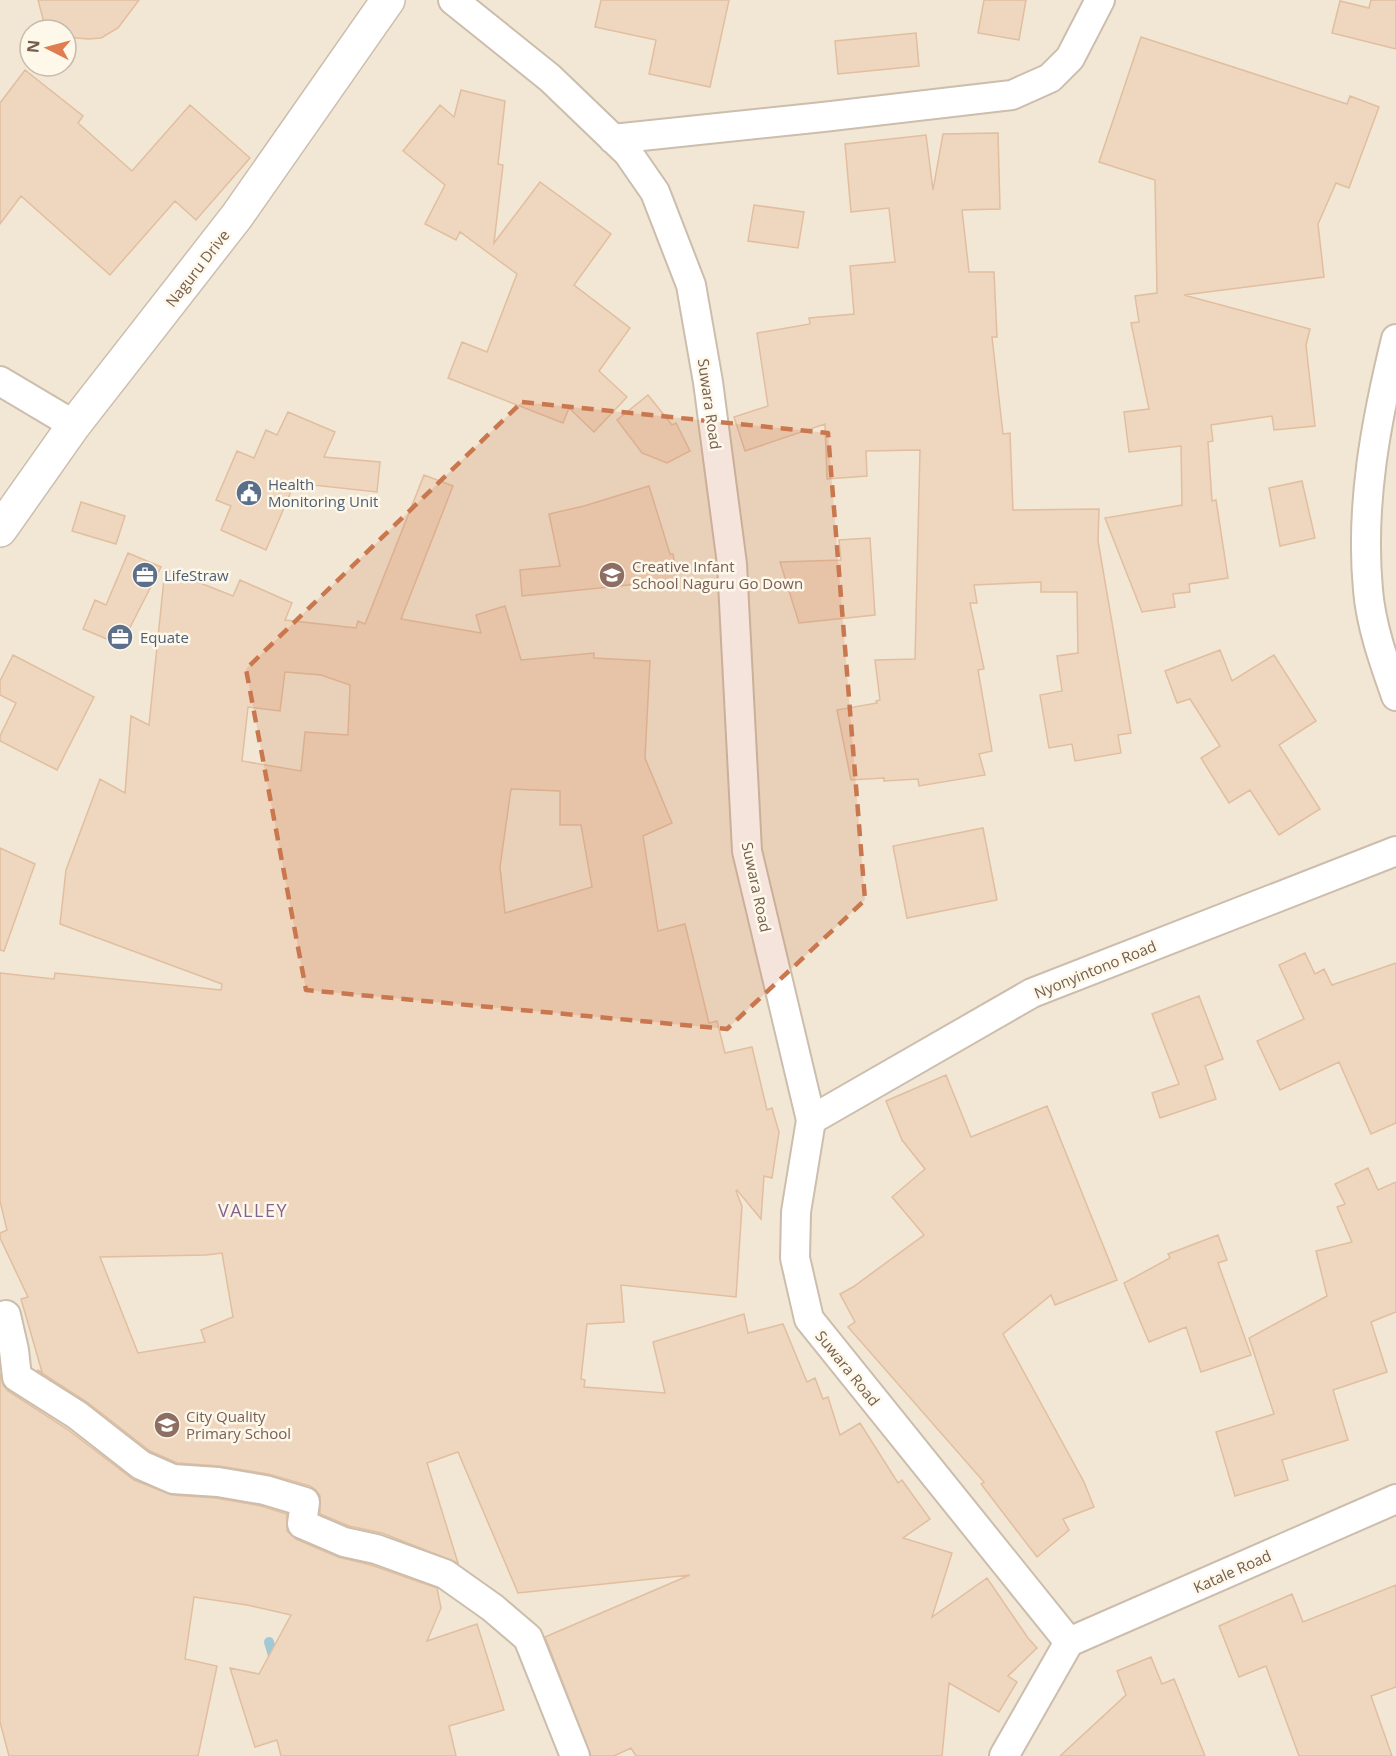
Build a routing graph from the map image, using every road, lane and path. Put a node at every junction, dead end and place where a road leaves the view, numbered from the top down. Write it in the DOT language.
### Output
graph roads {
  1 [pos="388,0"];
  2 [pos="453,0"];
  3 [pos="1100,0"];
  4 [pos="613,139"];
  5 [pos="1396,339"];
  6 [pos="0,381"];
  7 [pos="74,425"];
  8 [pos="0,530"];
  9 [pos="1396,696"];
  10 [pos="1396,851"];
  11 [pos="811,1120"];
  12 [pos="6,1315"];
  13 [pos="1396,1499"];
  14 [pos="1069,1642"];
  15 [pos="575,1756"];
  16 [pos="1004,1756"];
  1 -- 7 [label="street, Naguru Drive"];
  2 -- 4 [label="street, Suwara Road"];
  3 -- 4 [label="street"];
  4 -- 11 [label="street, Suwara Road"];
  5 -- 9 [label="street"];
  6 -- 7 [label="street"];
  7 -- 8 [label="street, Naguru Drive"];
  10 -- 11 [label="street, Nyonyintono Road"];
  11 -- 14 [label="street, Suwara Road"];
  12 -- 15 [label="street"];
  13 -- 14 [label="street, Katale Road"];
  14 -- 16 [label="street"];
}
